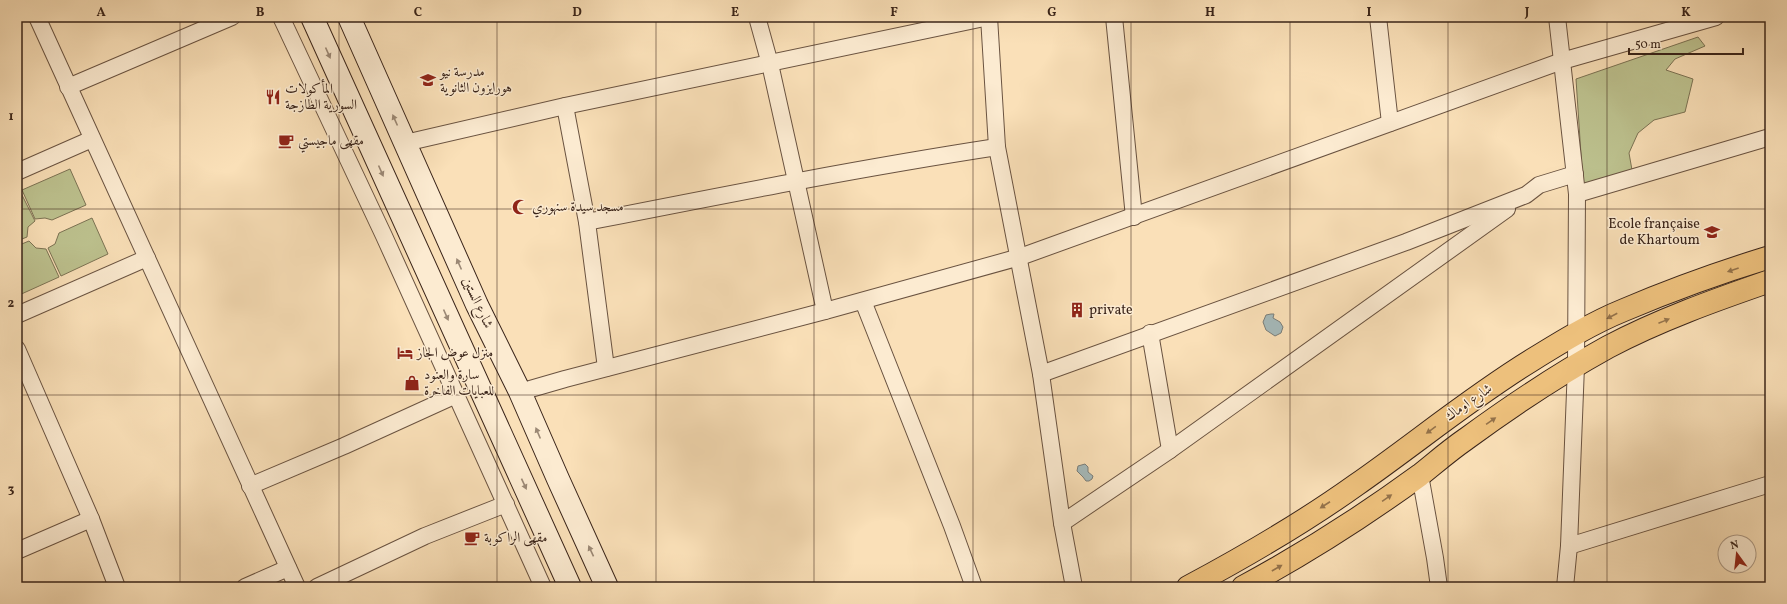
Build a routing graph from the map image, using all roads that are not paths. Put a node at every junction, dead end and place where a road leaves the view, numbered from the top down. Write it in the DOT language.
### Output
graph roads {
  1 [pos="36,17"];
  2 [pos="232,17"];
  3 [pos="281,17"];
  4 [pos="312,17"];
  5 [pos="349,17"];
  6 [pos="757,17"];
  7 [pos="989,17"];
  8 [pos="1114,17"];
  9 [pos="1378,17"];
  10 [pos="1557,17"];
  11 [pos="1716,17"];
  12 [pos="1562,61"];
  13 [pos="770,64"];
  14 [pos="68,87"];
  15 [pos="565,106"];
  16 [pos="1390,123"];
  17 [pos="1770,137"];
  18 [pos="92,139"];
  19 [pos="405,143"];
  20 [pos="997,147"];
  21 [pos="17,172"];
  22 [pos="1575,174"];
  23 [pos="796,180"];
  24 [pos="1578,194"];
  25 [pos="1526,195"];
  26 [pos="1134,216"];
  27 [pos="587,222"];
  28 [pos="1020,257"];
  29 [pos="1770,257"];
  30 [pos="147,258"];
  31 [pos="1770,281"];
  32 [pos="863,301"];
  33 [pos="824,311"];
  34 [pos="17,315"];
  35 [pos="1150,333"];
  36 [pos="1576,335"];
  37 [pos="17,349"];
  38 [pos="1576,366"];
  39 [pos="606,368"];
  40 [pos="1041,374"];
  41 [pos="520,392"];
  42 [pos="456,395"];
  43 [pos="1170,450"];
  44 [pos="1420,475"];
  45 [pos="1770,484"];
  46 [pos="250,486"];
  47 [pos="506,504"];
  48 [pos="91,519"];
  49 [pos="1062,523"];
  50 [pos="1569,546"];
  51 [pos="17,551"];
  52 [pos="288,568"];
  53 [pos="117,587"];
  54 [pos="245,587"];
  55 [pos="297,587"];
  56 [pos="317,587"];
  57 [pos="543,587"];
  58 [pos="570,587"];
  59 [pos="607,587"];
  60 [pos="974,587"];
  61 [pos="1074,587"];
  62 [pos="1188,587"];
  63 [pos="1243,587"];
  64 [pos="1439,587"];
  65 [pos="1565,587"];
  1 -- 14 [label="street"];
  2 -- 14 [label="street"];
  3 -- 42 [label="street"];
  4 -- 58 [label="main road, one-way"];
  19 -- 5 [label="main road, شارع الستين, one-way"];
  6 -- 13 [label="street"];
  7 -- 13 [label="street"];
  7 -- 20 [label="street"];
  8 -- 26 [label="street"];
  9 -- 16 [label="street"];
  10 -- 12 [label="street"];
  11 -- 12 [label="street"];
  12 -- 16 [label="street"];
  12 -- 22 [label="street"];
  13 -- 15 [label="street"];
  13 -- 23 [label="street"];
  14 -- 18 [label="street"];
  15 -- 19 [label="street"];
  15 -- 27 [label="street"];
  16 -- 26 [label="street"];
  17 -- 24 [label="street"];
  18 -- 21 [label="street"];
  18 -- 30 [label="street"];
  41 -- 19 [label="main road, شارع الستين, one-way"];
  20 -- 23 [label="street"];
  20 -- 28 [label="street"];
  22 -- 24 [label="street"];
  22 -- 25 [label="street"];
  23 -- 27 [label="street"];
  23 -- 33 [label="street"];
  24 -- 36 [label="street"];
  25 -- 35 [label="street"];
  25 -- 43 [label="street"];
  26 -- 28 [label="street"];
  27 -- 39 [label="street"];
  28 -- 32 [label="street"];
  28 -- 40 [label="street"];
  29 -- 36 [label="main road, شارع اوماك, one-way"];
  30 -- 34 [label="street"];
  30 -- 46 [label="street"];
  38 -- 31 [label="main road, شارع اوماك, one-way"];
  32 -- 33 [label="street"];
  32 -- 60 [label="street"];
  33 -- 39 [label="street"];
  35 -- 40 [label="street"];
  35 -- 43 [label="street"];
  36 -- 38 [label="street"];
  36 -- 62 [label="main road, شارع اوماك, one-way"];
  37 -- 48 [label="street"];
  44 -- 38 [label="main road, شارع اوماك, one-way"];
  38 -- 50 [label="street"];
  39 -- 41 [label="street"];
  40 -- 49 [label="street"];
  59 -- 41 [label="main road, شارع الستين, one-way"];
  42 -- 46 [label="street"];
  42 -- 47 [label="street"];
  43 -- 49 [label="street"];
  63 -- 44 [label="main road, شارع اوماك, one-way"];
  44 -- 64 [label="street"];
  45 -- 50 [label="street"];
  46 -- 52 [label="street"];
  47 -- 56 [label="street"];
  47 -- 57 [label="street"];
  48 -- 51 [label="street"];
  48 -- 53 [label="street"];
  49 -- 61 [label="street"];
  50 -- 65 [label="street"];
  52 -- 54 [label="street"];
  52 -- 55 [label="street"];
}
